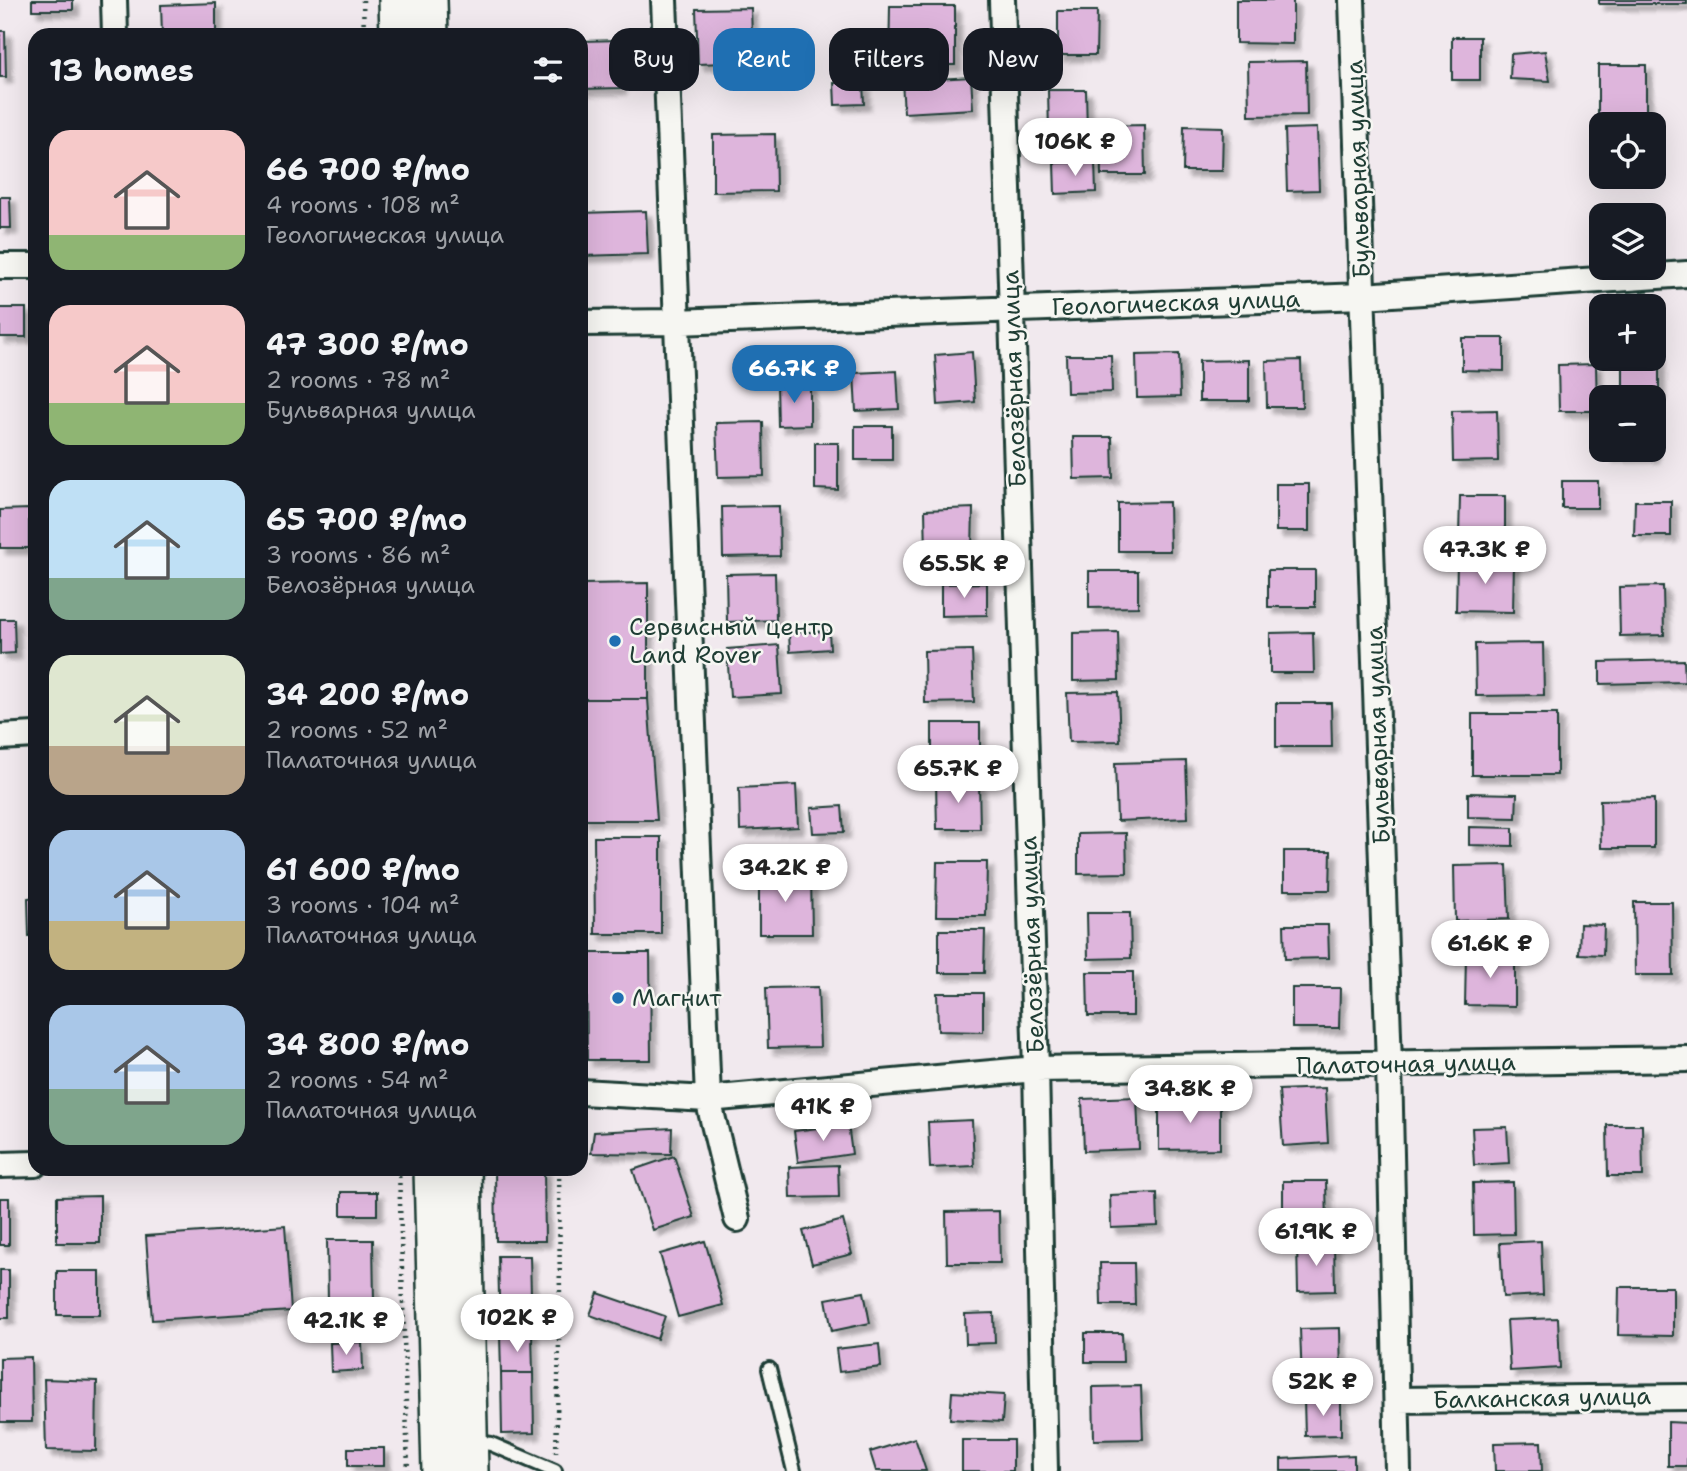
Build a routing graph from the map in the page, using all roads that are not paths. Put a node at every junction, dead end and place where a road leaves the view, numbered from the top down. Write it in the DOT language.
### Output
graph roads {
  1 [pos="114,0"];
  2 [pos="397,0"];
  3 [pos="429,0"];
  4 [pos="664,0"];
  5 [pos="1002,0"];
  6 [pos="1352,0"];
  7 [pos="115,28"];
  8 [pos="398,28"];
  9 [pos="430,28"];
  10 [pos="28,266"];
  11 [pos="0,267"];
  12 [pos="1687,274"];
  13 [pos="1363,296"];
  14 [pos="1012,309"];
  15 [pos="676,322"];
  16 [pos="588,323"];
  17 [pos="28,735"];
  18 [pos="0,737"];
  19 [pos="1687,1059"];
  20 [pos="1389,1065"];
  21 [pos="1036,1069"];
  22 [pos="588,1092"];
  23 [pos="708,1099"];
  24 [pos="28,1164"];
  25 [pos="0,1165"];
  26 [pos="432,1176"];
  27 [pos="463,1176"];
  28 [pos="737,1219"];
  29 [pos="769,1369"];
  30 [pos="1687,1397"];
  31 [pos="1397,1400"];
  32 [pos="470,1456"];
  33 [pos="440,1471"];
  34 [pos="555,1471"];
  35 [pos="794,1471"];
  36 [pos="1045,1471"];
  37 [pos="1398,1471"];
  1 -- 7 [label="street"];
  2 -- 8 [label="main road"];
  3 -- 9 [label="main road"];
  4 -- 15 [label="street"];
  5 -- 14 [label="street, Белозёрная улица"];
  6 -- 13 [label="street, Бульварная улица"];
  10 -- 11 [label="street"];
  12 -- 13 [label="street, Геологическая улица"];
  13 -- 14 [label="street, Геологическая улица"];
  13 -- 20 [label="street, Бульварная улица"];
  14 -- 15 [label="street, Геологическая улица"];
  14 -- 21 [label="street, Белозёрная улица"];
  15 -- 16 [label="street, Геологическая улица"];
  15 -- 23 [label="street"];
  17 -- 18 [label="street"];
  19 -- 20 [label="street, Палаточная улица"];
  20 -- 21 [label="street, Палаточная улица"];
  20 -- 31 [label="street, Бульварная улица"];
  21 -- 23 [label="street, Палаточная улица"];
  21 -- 36 [label="street, Белозёрная улица"];
  22 -- 23 [label="street, Палаточная улица"];
  23 -- 28 [label="street"];
  24 -- 25 [label="street"];
  26 -- 33 [label="main road"];
  27 -- 32 [label="main road"];
  29 -- 35 [label="lane"];
  30 -- 31 [label="street, Балканская улица"];
  31 -- 37 [label="street, Бульварная улица"];
  32 -- 34 [label="lane"];
}
